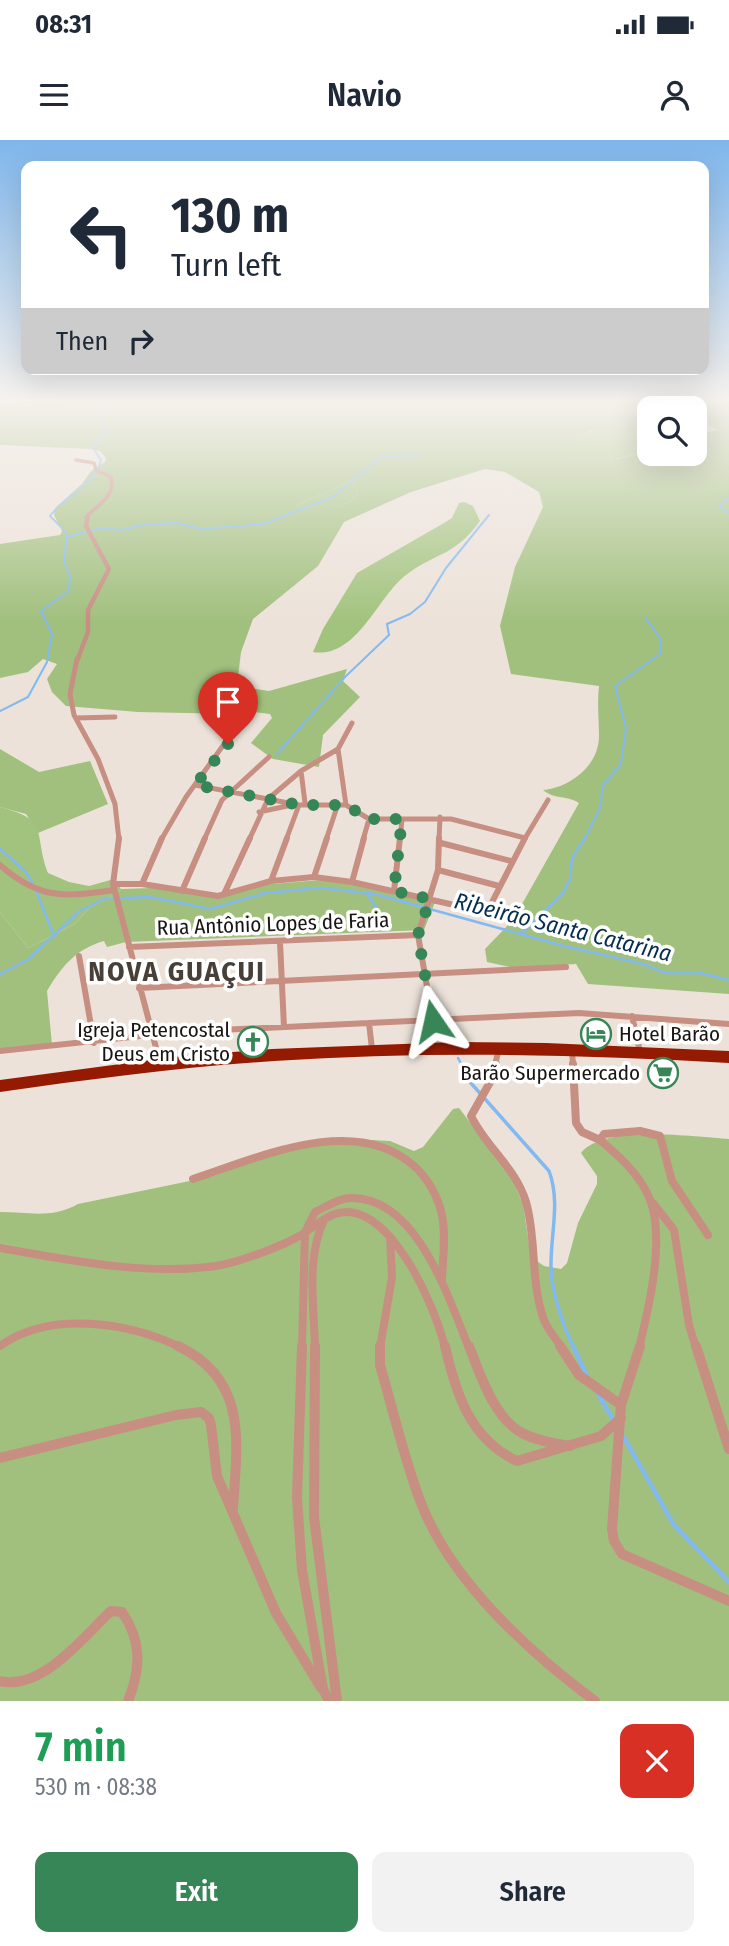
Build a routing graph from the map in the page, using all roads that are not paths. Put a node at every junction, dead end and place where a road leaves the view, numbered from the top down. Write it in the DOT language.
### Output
graph roads {
  1 [pos="106,475"];
  2 [pos="245,715"];
  3 [pos="115,717"];
  4 [pos="76,718"];
  5 [pos="352,723"];
  6 [pos="338,749"];
  7 [pos="269,757"];
  8 [pos="301,771"];
  9 [pos="195,785"];
  10 [pos="229,791"];
  11 [pos="268,799"];
  12 [pos="548,800"];
  13 [pos="299,804"];
  14 [pos="338,804"];
  15 [pos="346,805"];
  16 [pos="259,812"];
  17 [pos="440,817"];
  18 [pos="369,819"];
  19 [pos="402,819"];
  20 [pos="525,838"];
  21 [pos="441,843"];
  22 [pos="511,861"];
  23 [pos="0,865"];
  24 [pos="438,870"];
  25 [pos="314,877"];
  26 [pos="271,881"];
  27 [pos="352,882"];
  28 [pos="142,884"];
  29 [pos="499,886"];
  30 [pos="182,891"];
  31 [pos="394,891"];
  32 [pos="114,892"];
  33 [pos="224,894"];
  34 [pos="428,906"];
  35 [pos="418,935"];
  36 [pos="280,942"];
  37 [pos="130,947"];
  38 [pos="79,956"];
  39 [pos="566,967"];
  40 [pos="424,975"];
  41 [pos="281,982"];
  42 [pos="139,988"];
  43 [pos="632,1016"];
  44 [pos="433,1021"];
  45 [pos="369,1023"];
  46 [pos="729,1024"];
  47 [pos="284,1027"];
  48 [pos="152,1035"];
  49 [pos="94,1043"];
  50 [pos="499,1048"];
  51 [pos="372,1049"];
  52 [pos="572,1050"];
  53 [pos="0,1051"];
  54 [pos="640,1052"];
  55 [pos="729,1057"];
  56 [pos="160,1063"];
  57 [pos="0,1086"];
  58 [pos="600,1140"];
  59 [pos="193,1179"];
  60 [pos="652,1202"];
  61 [pos="325,1219"];
  62 [pos="305,1232"];
  63 [pos="390,1236"];
  64 [pos="708,1236"];
  65 [pos="0,1248"];
  66 [pos="442,1281"];
  67 [pos="0,1346"];
  68 [pos="621,1405"];
  69 [pos="621,1418"];
  70 [pos="570,1446"];
  71 [pos="729,1449"];
  72 [pos="0,1458"];
  73 [pos="233,1511"];
  74 [pos="729,1601"];
  75 [pos="0,1682"];
  76 [pos="323,1689"];
  77 [pos="128,1701"];
  78 [pos="329,1701"];
  79 [pos="338,1701"];
  80 [pos="595,1701"];
  1 -- 4 [label="street"];
  2 -- 9 [label="street"];
  3 -- 4 [label="street"];
  4 -- 32 [label="street"];
  5 -- 6 [label="street"];
  6 -- 8 [label="street"];
  6 -- 15 [label="street"];
  7 -- 10 [label="street"];
  8 -- 11 [label="street"];
  8 -- 13 [label="street"];
  9 -- 10 [label="street"];
  9 -- 28 [label="street"];
  10 -- 11 [label="street"];
  10 -- 30 [label="street"];
  11 -- 13 [label="street"];
  11 -- 16 [label="street"];
  12 -- 20 [label="street"];
  13 -- 14 [label="street"];
  13 -- 16 [label="street"];
  13 -- 26 [label="street"];
  14 -- 15 [label="street"];
  14 -- 25 [label="street"];
  15 -- 18 [label="street"];
  16 -- 33 [label="street"];
  17 -- 19 [label="street"];
  17 -- 20 [label="street"];
  17 -- 21 [label="street"];
  18 -- 19 [label="street"];
  18 -- 27 [label="street"];
  19 -- 31 [label="street"];
  20 -- 22 [label="street"];
  21 -- 22 [label="street"];
  21 -- 24 [label="street"];
  22 -- 29 [label="street"];
  23 -- 32 [label="street"];
  24 -- 29 [label="street"];
  24 -- 34 [label="street"];
  25 -- 26 [label="street"];
  25 -- 27 [label="street"];
  26 -- 33 [label="street"];
  27 -- 31 [label="street"];
  28 -- 30 [label="street"];
  28 -- 32 [label="street"];
  29 -- 34 [label="street"];
  30 -- 33 [label="street"];
  31 -- 34 [label="street"];
  32 -- 37 [label="street"];
  34 -- 35 [label="street"];
  35 -- 36 [label="street, Rua Antônio Lopes de Faria"];
  35 -- 40 [label="street"];
  36 -- 37 [label="street, Rua Antônio Lopes de Faria"];
  36 -- 41 [label="street"];
  37 -- 42 [label="street"];
  38 -- 49 [label="street"];
  39 -- 40 [label="street"];
  40 -- 41 [label="street"];
  40 -- 44 [label="street"];
  41 -- 42 [label="street"];
  41 -- 47 [label="street"];
  42 -- 48 [label="street"];
  43 -- 44 [label="street"];
  43 -- 46 [label="street"];
  43 -- 54 [label="street"];
  44 -- 45 [label="street"];
  45 -- 47 [label="street"];
  45 -- 51 [label="street"];
  47 -- 48 [label="street"];
  48 -- 49 [label="street"];
  48 -- 56 [label="street"];
  49 -- 53 [label="street"];
  50 -- 51 [label="highway"];
  50 -- 52 [label="highway"];
  50 -- 68 [label="street"];
  51 -- 56 [label="highway"];
  52 -- 54 [label="highway"];
  52 -- 58 [label="street"];
  54 -- 55 [label="highway"];
  56 -- 57 [label="highway"];
  58 -- 60 [label="street"];
  58 -- 64 [label="street"];
  59 -- 66 [label="street"];
  60 -- 68 [label="street"];
  60 -- 71 [label="street"];
  61 -- 62 [label="street"];
  61 -- 63 [label="street"];
  61 -- 79 [label="street"];
  62 -- 65 [label="street"];
  62 -- 66 [label="street"];
  62 -- 76 [label="street"];
  63 -- 70 [label="street"];
  63 -- 80 [label="street"];
  66 -- 70 [label="street"];
  67 -- 73 [label="street"];
  68 -- 69 [label="street"];
  69 -- 70 [label="street"];
  69 -- 74 [label="street"];
  72 -- 73 [label="street"];
  73 -- 76 [label="street"];
  75 -- 77 [label="street"];
  76 -- 78 [label="street"];
}
